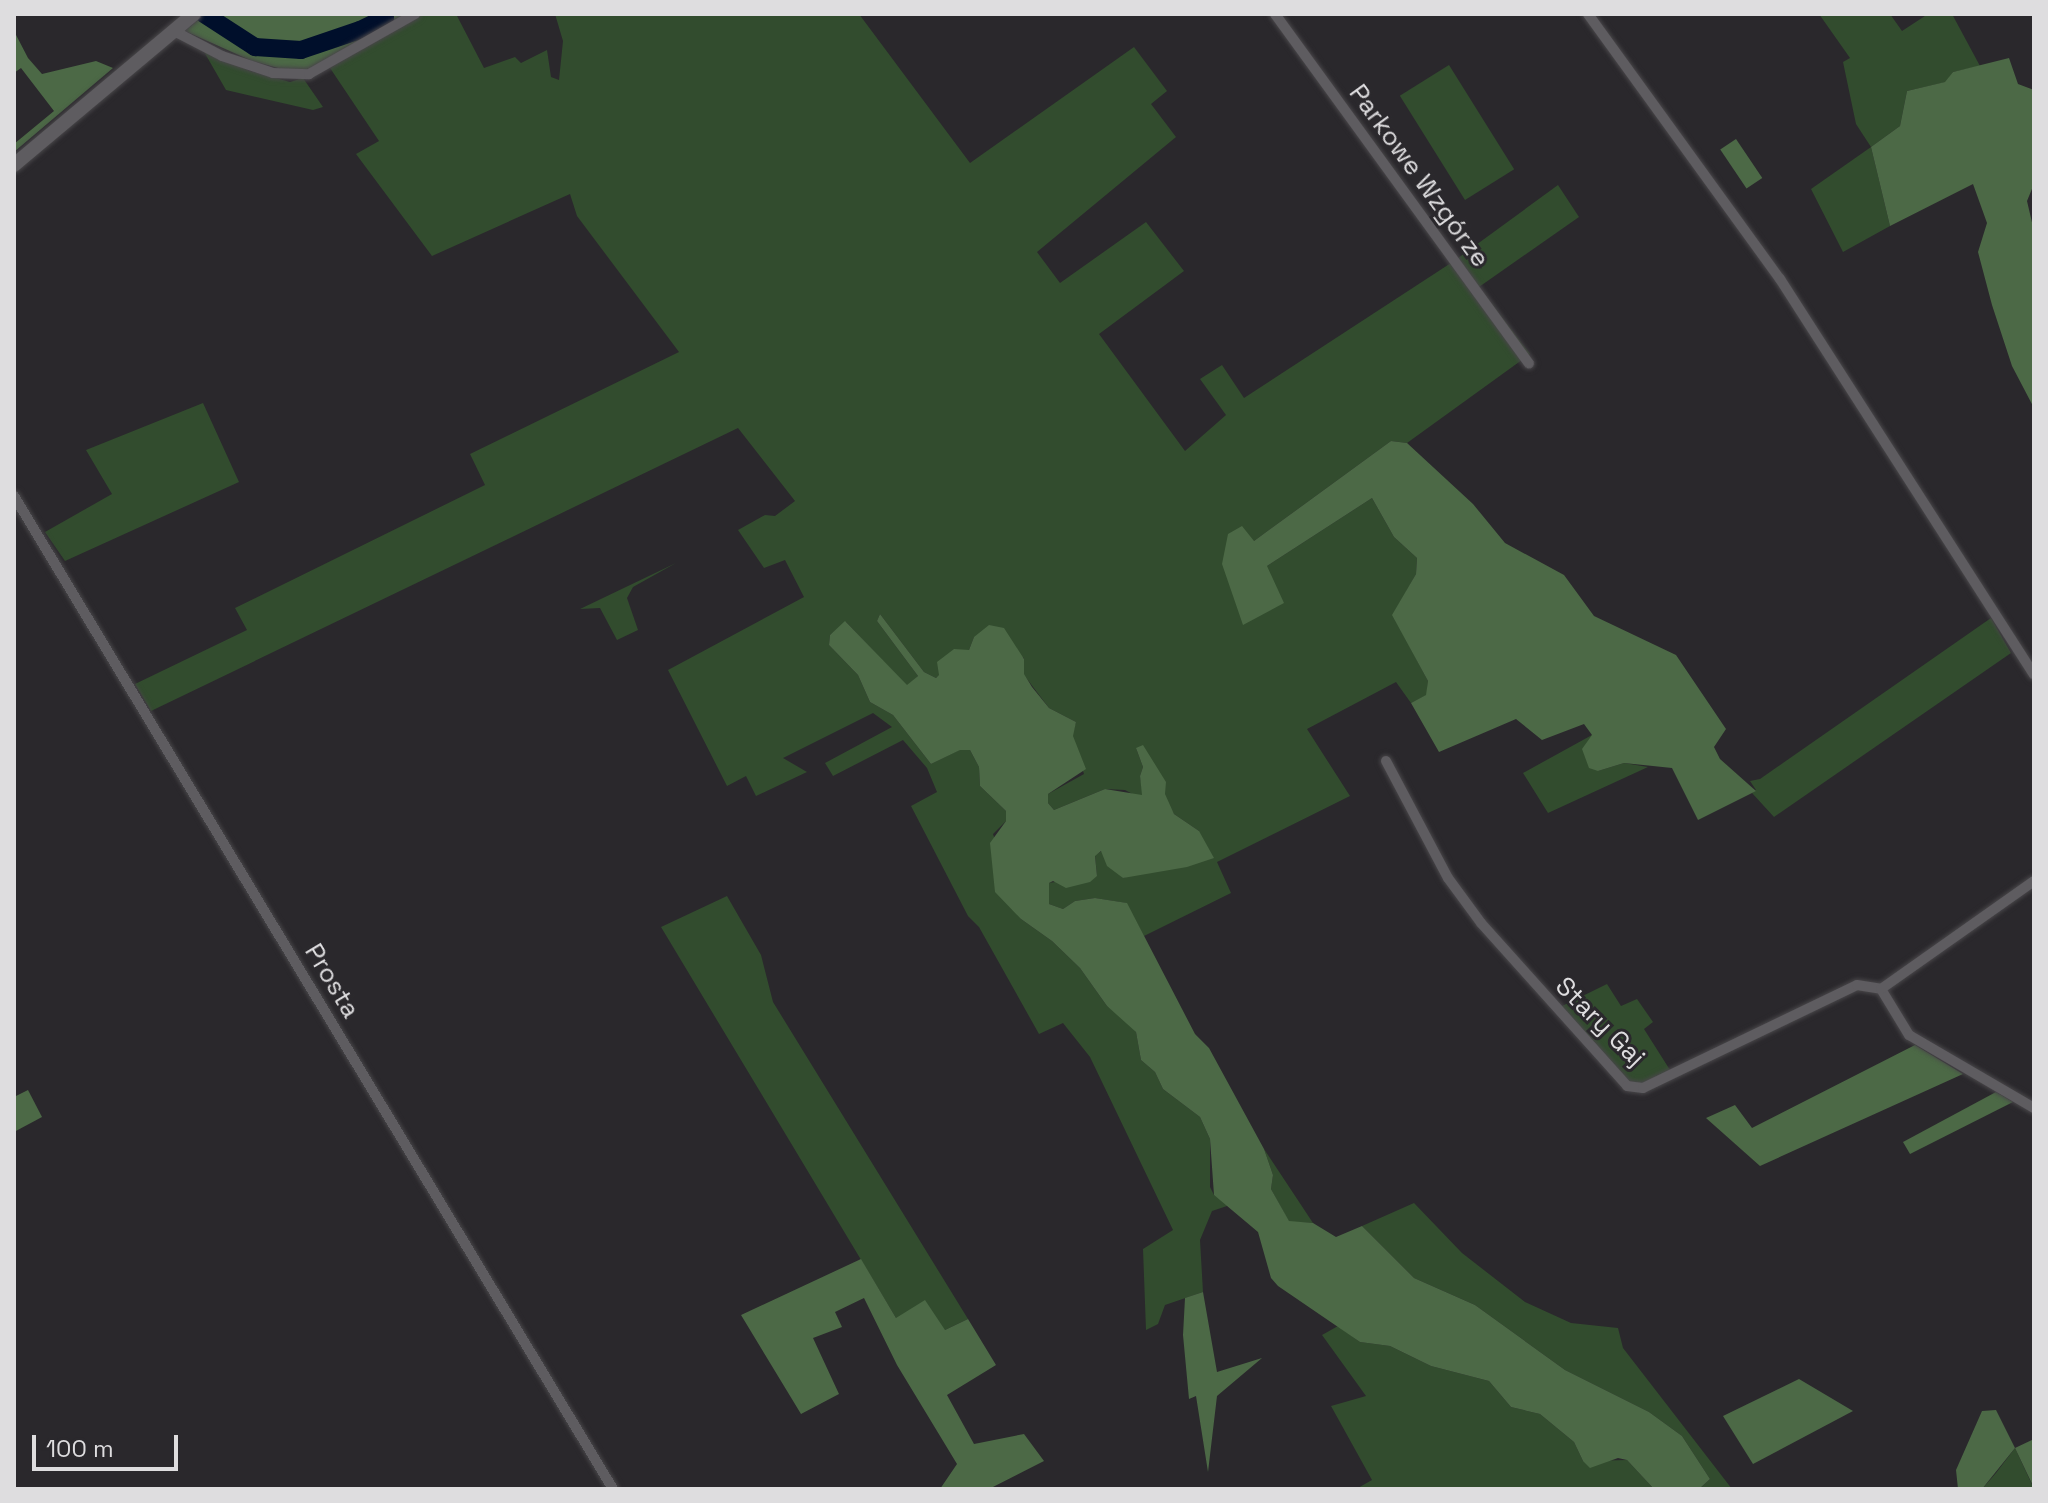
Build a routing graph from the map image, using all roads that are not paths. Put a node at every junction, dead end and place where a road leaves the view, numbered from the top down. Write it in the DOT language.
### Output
graph roads {
  1 [pos="415,14"];
  2 [pos="1275,14"];
  3 [pos="1588,14"];
  4 [pos="184,22"];
  5 [pos="14,165"];
  6 [pos="1529,363"];
  7 [pos="14,496"];
  8 [pos="2034,674"];
  9 [pos="1386,761"];
  10 [pos="2034,881"];
  11 [pos="1881,989"];
  12 [pos="2034,1108"];
  13 [pos="613,1489"];
  1 -- 4 [label="street"];
  2 -- 6 [label="street, Parkowe Wzgórze"];
  3 -- 8 [label="street"];
  4 -- 5 [label="street"];
  7 -- 13 [label="street, Prosta"];
  9 -- 11 [label="street, Stary Gaj"];
  10 -- 11 [label="street"];
  11 -- 12 [label="street"];
}
